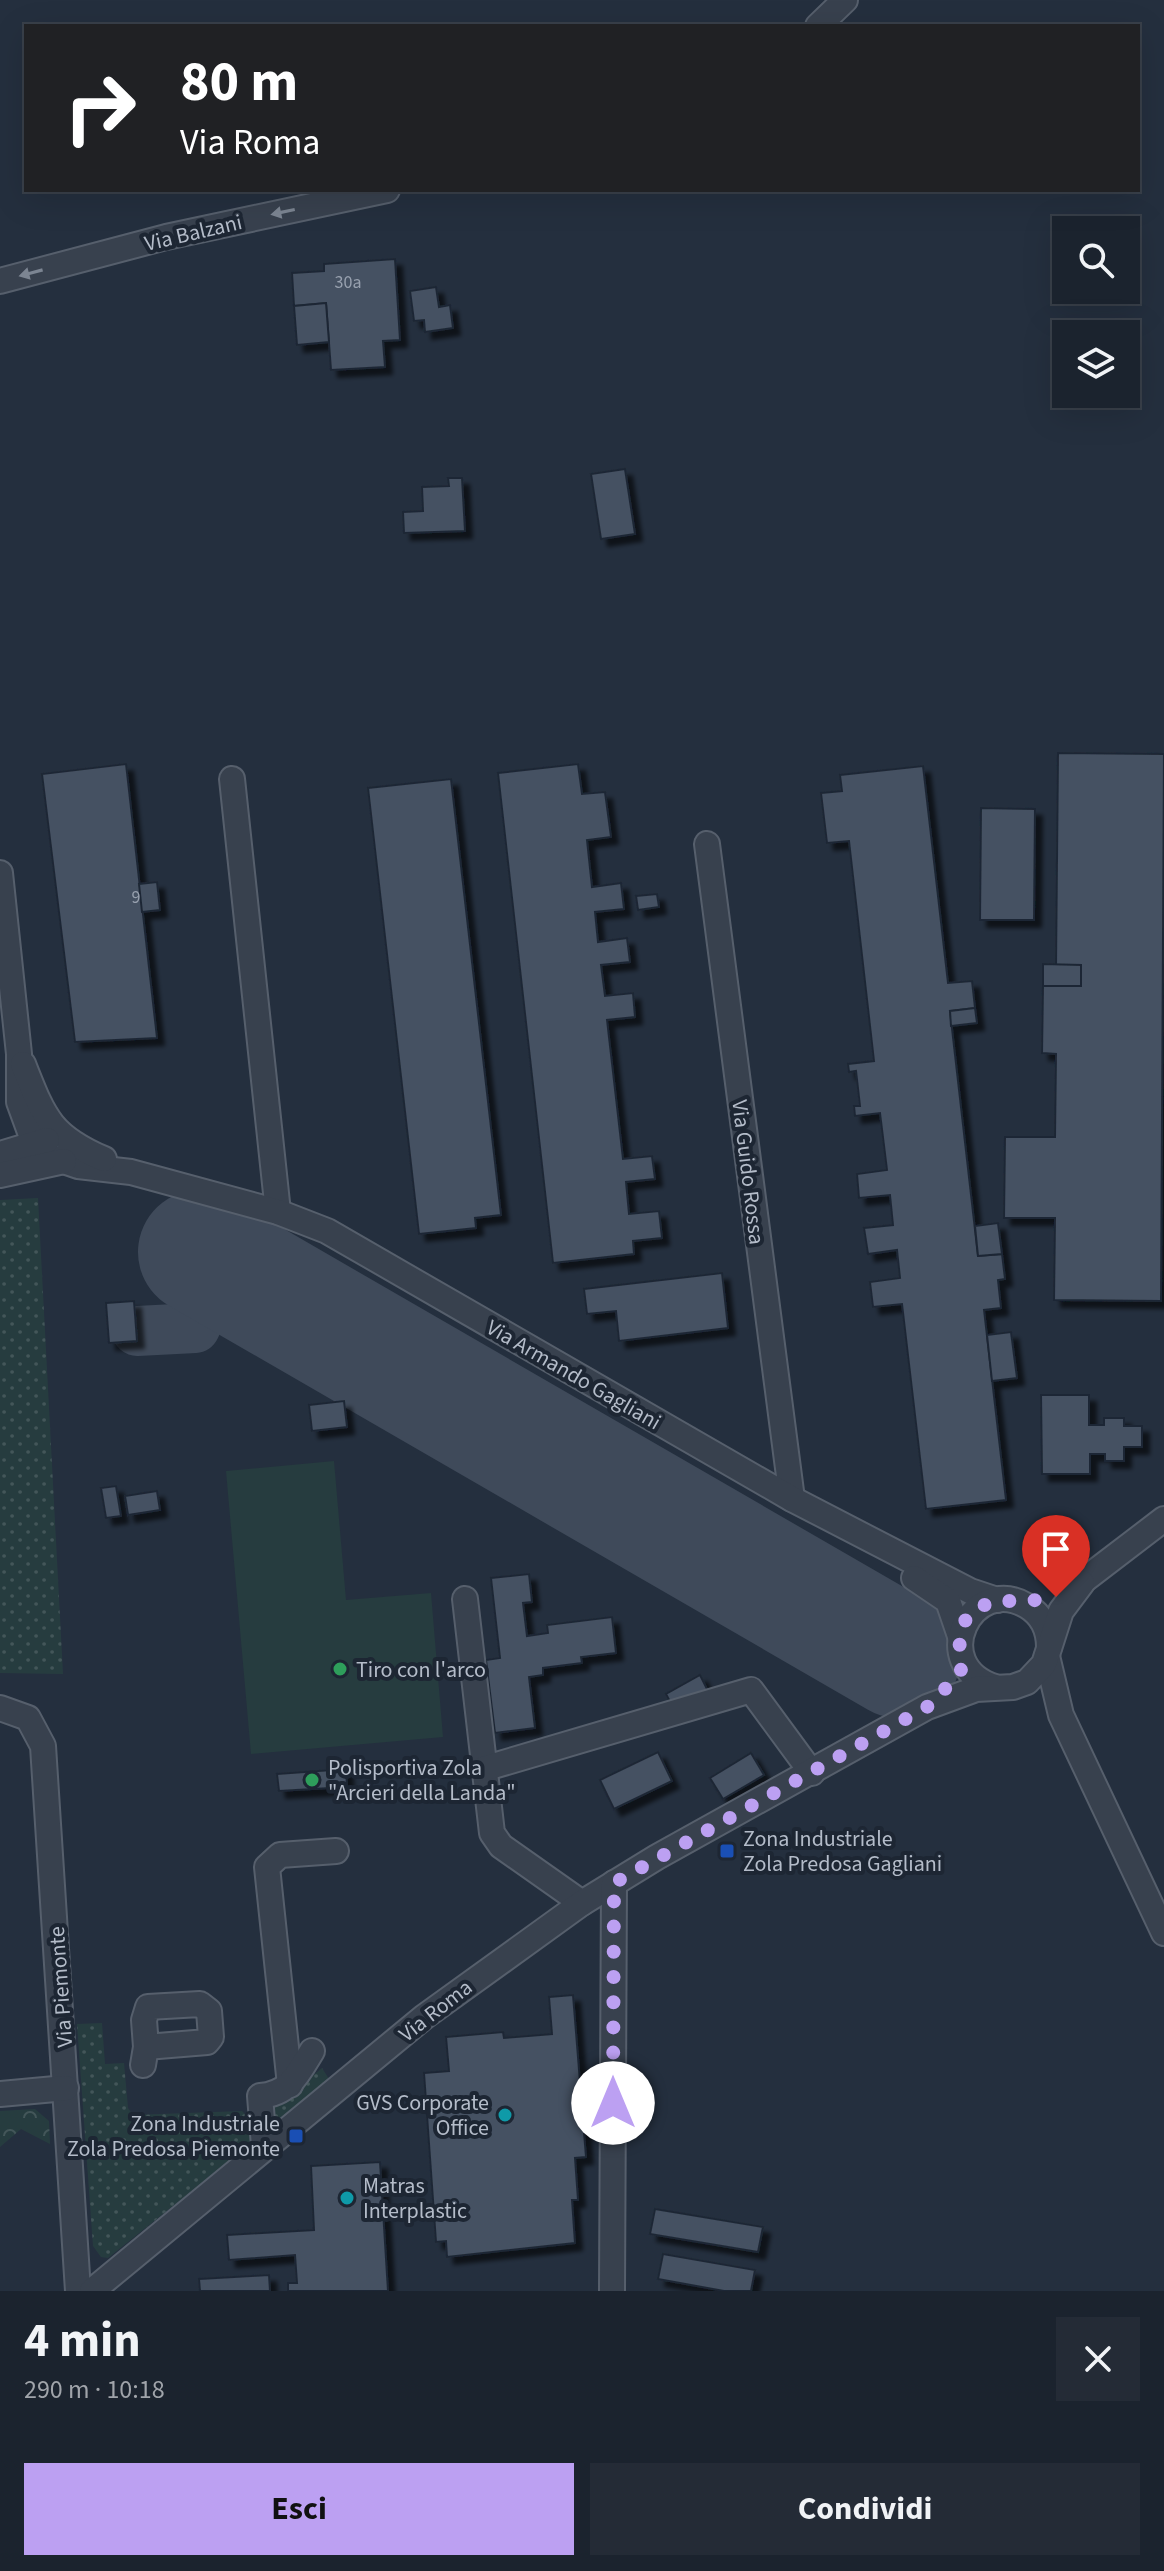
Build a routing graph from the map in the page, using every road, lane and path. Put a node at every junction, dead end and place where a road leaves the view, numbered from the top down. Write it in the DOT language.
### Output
graph roads {
  1 [pos="845,0"];
  2 [pos="820,24"];
  3 [pos="378,192"];
  4 [pos="0,281"];
  5 [pos="232,779"];
  6 [pos="707,844"];
  7 [pos="0,873"];
  8 [pos="19,1054"];
  9 [pos="60,1136"];
  10 [pos="34,1143"];
  11 [pos="0,1154"];
  12 [pos="64,1161"];
  13 [pos="131,1172"];
  14 [pos="0,1175"];
  15 [pos="278,1212"];
  16 [pos="792,1499"];
  17 [pos="1164,1519"];
  18 [pos="869,1540"];
  19 [pos="1082,1583"];
  20 [pos="465,1599"];
  21 [pos="997,1600"];
  22 [pos="1022,1603"];
  23 [pos="960,1636"];
  24 [pos="1048,1652"];
  25 [pos="963,1662"];
  26 [pos="999,1688"];
  27 [pos="927,1707"];
  28 [pos="0,1708"];
  29 [pos="1061,1715"];
  30 [pos="483,1769"];
  31 [pos="812,1773"];
  32 [pos="336,1851"];
  33 [pos="614,1883"];
  34 [pos="582,1903"];
  35 [pos="1164,1933"];
  36 [pos="312,2051"];
  37 [pos="290,2085"];
  38 [pos="66,2088"];
  39 [pos="0,2094"];
  40 [pos="264,2146"];
  41 [pos="78,2291"];
  42 [pos="92,2291"];
  43 [pos="612,2291"];
  1 -- 2 [label="street"];
  3 -- 4 [label="street, Via Balzani, one-way"];
  5 -- 15 [label="street"];
  6 -- 16 [label="street, Via Guido Rossa"];
  7 -- 8 [label="street"];
  8 -- 9 [label="street"];
  8 -- 10 [label="street"];
  9 -- 10 [label="street"];
  9 -- 13 [label="street, Via Armando Gagliani"];
  10 -- 11 [label="street"];
  10 -- 12 [label="street, Via Armando Gagliani"];
  12 -- 13 [label="street, Via Armando Gagliani"];
  12 -- 14 [label="street, Via Armando Gagliani"];
  13 -- 15 [label="street, Via Armando Gagliani"];
  15 -- 16 [label="street, Via Armando Gagliani"];
  16 -- 18 [label="street, Via Armando Gagliani"];
  17 -- 19 [label="street, Via Roma"];
  18 -- 21 [label="street, Via Armando Gagliani"];
  18 -- 23 [label="street, Via Armando Gagliani"];
  19 -- 22 [label="street, Via Roma"];
  19 -- 24 [label="street, Via Roma"];
  20 -- 30 [label="street"];
  21 -- 22 [label="street, Via Roma"];
  21 -- 23 [label="street"];
  22 -- 24 [label="street"];
  23 -- 25 [label="street"];
  24 -- 26 [label="street, Via Roma"];
  24 -- 29 [label="street"];
  25 -- 26 [label="street"];
  25 -- 27 [label="street, Via Roma"];
  26 -- 27 [label="street, Via Roma"];
  26 -- 29 [label="street"];
  27 -- 31 [label="street, Via Roma"];
  28 -- 38 [label="street, Via Piemonte"];
  29 -- 35 [label="street"];
  30 -- 31 [label="street"];
  30 -- 34 [label="street"];
  31 -- 33 [label="street, Via Roma"];
  32 -- 37 [label="street"];
  33 -- 34 [label="street, Via Roma"];
  33 -- 43 [label="street"];
  34 -- 40 [label="street, Via Roma"];
  36 -- 37 [label="street"];
  37 -- 40 [label="street"];
  38 -- 39 [label="street"];
  38 -- 41 [label="street, Via Piemonte"];
  40 -- 42 [label="street, Via Roma"];
}
